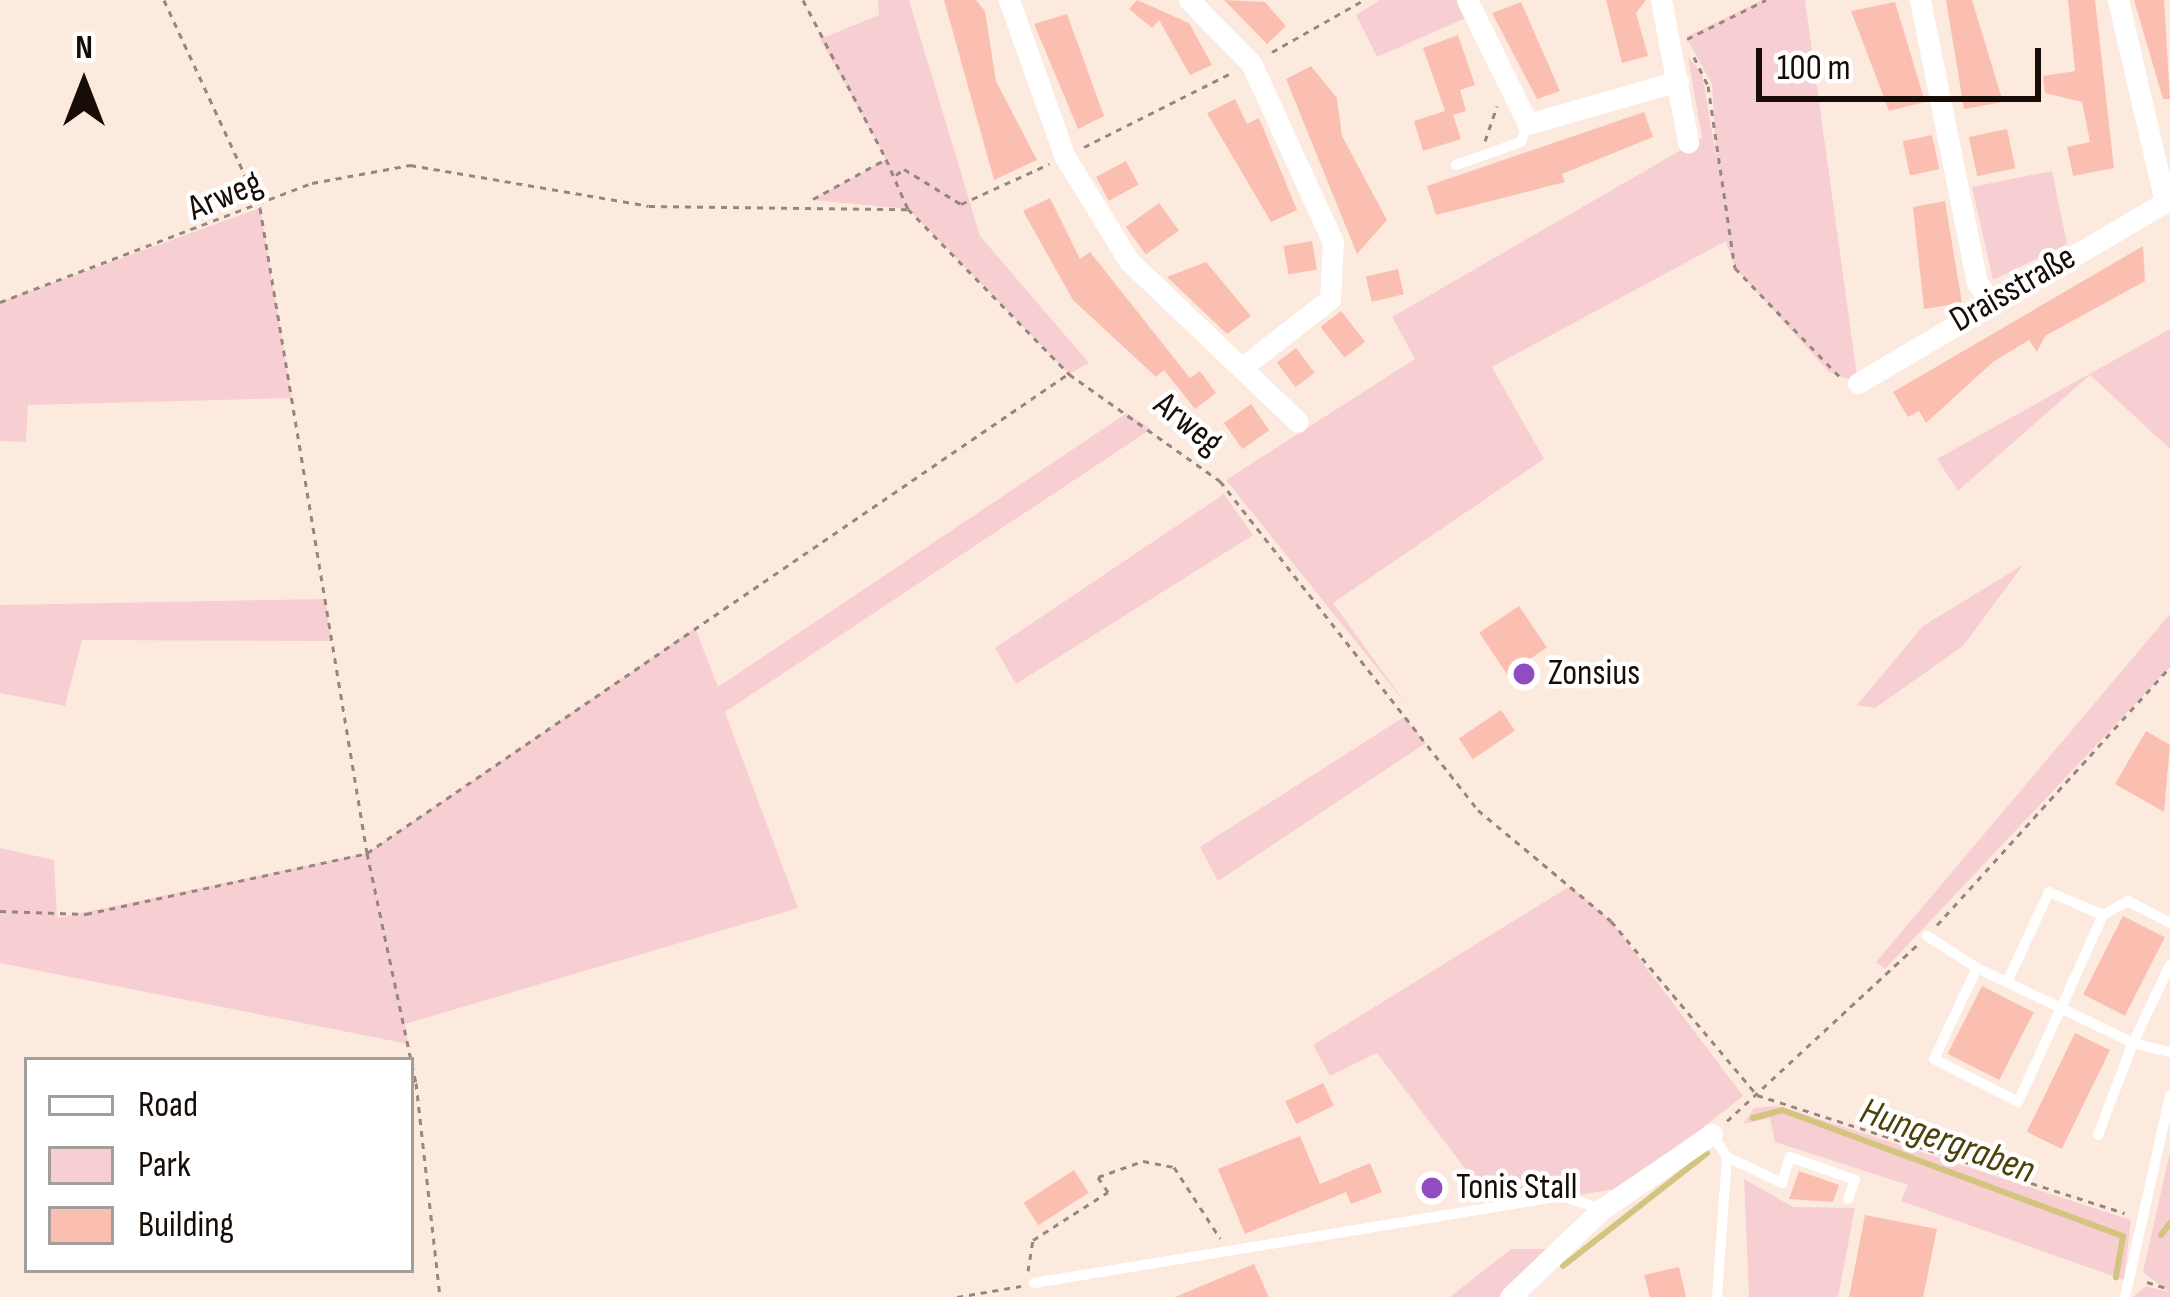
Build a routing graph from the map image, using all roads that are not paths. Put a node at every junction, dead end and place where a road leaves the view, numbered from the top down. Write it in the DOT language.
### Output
graph roads {
  1 [pos="1009,0"];
  2 [pos="1189,0"];
  3 [pos="1467,0"];
  4 [pos="1660,0"];
  5 [pos="1920,0"];
  6 [pos="2118,0"];
  7 [pos="1678,81"];
  8 [pos="1528,124"];
  9 [pos="1688,142"];
  10 [pos="1456,165"];
  11 [pos="2167,200"];
  12 [pos="1990,301"];
  13 [pos="1244,366"];
  14 [pos="1858,383"];
  15 [pos="1298,422"];
  16 [pos="2103,915"];
  17 [pos="2170,923"];
  18 [pos="1928,936"];
  19 [pos="2170,965"];
  20 [pos="1977,968"];
  21 [pos="2007,982"];
  22 [pos="2061,1008"];
  23 [pos="2133,1043"];
  24 [pos="2170,1052"];
  25 [pos="2170,1095"];
  26 [pos="1712,1134"];
  27 [pos="2098,1135"];
  28 [pos="1727,1157"];
  29 [pos="1849,1199"];
  30 [pos="1602,1209"];
  31 [pos="1034,1283"];
  32 [pos="1510,1297"];
  33 [pos="1717,1297"];
  34 [pos="2126,1297"];
  1 -- 13 [label="street"];
  2 -- 13 [label="street"];
  3 -- 8 [label="street"];
  4 -- 7 [label="street"];
  5 -- 12 [label="street"];
  6 -- 11 [label="street"];
  7 -- 8 [label="street"];
  7 -- 9 [label="street"];
  8 -- 10 [label="lane"];
  11 -- 12 [label="street, Draisstraße"];
  12 -- 14 [label="street, Draisstraße"];
  13 -- 15 [label="street"];
  16 -- 17 [label="lane"];
  16 -- 21 [label="lane"];
  16 -- 22 [label="lane"];
  18 -- 20 [label="lane"];
  19 -- 23 [label="lane"];
  20 -- 21 [label="lane"];
  20 -- 22 [label="lane"];
  21 -- 22 [label="lane"];
  22 -- 23 [label="lane"];
  23 -- 24 [label="lane"];
  23 -- 27 [label="lane"];
  25 -- 34 [label="lane"];
  26 -- 28 [label="lane"];
  26 -- 30 [label="street"];
  28 -- 29 [label="lane"];
  28 -- 33 [label="lane"];
  30 -- 31 [label="lane"];
  30 -- 32 [label="street"];
}
